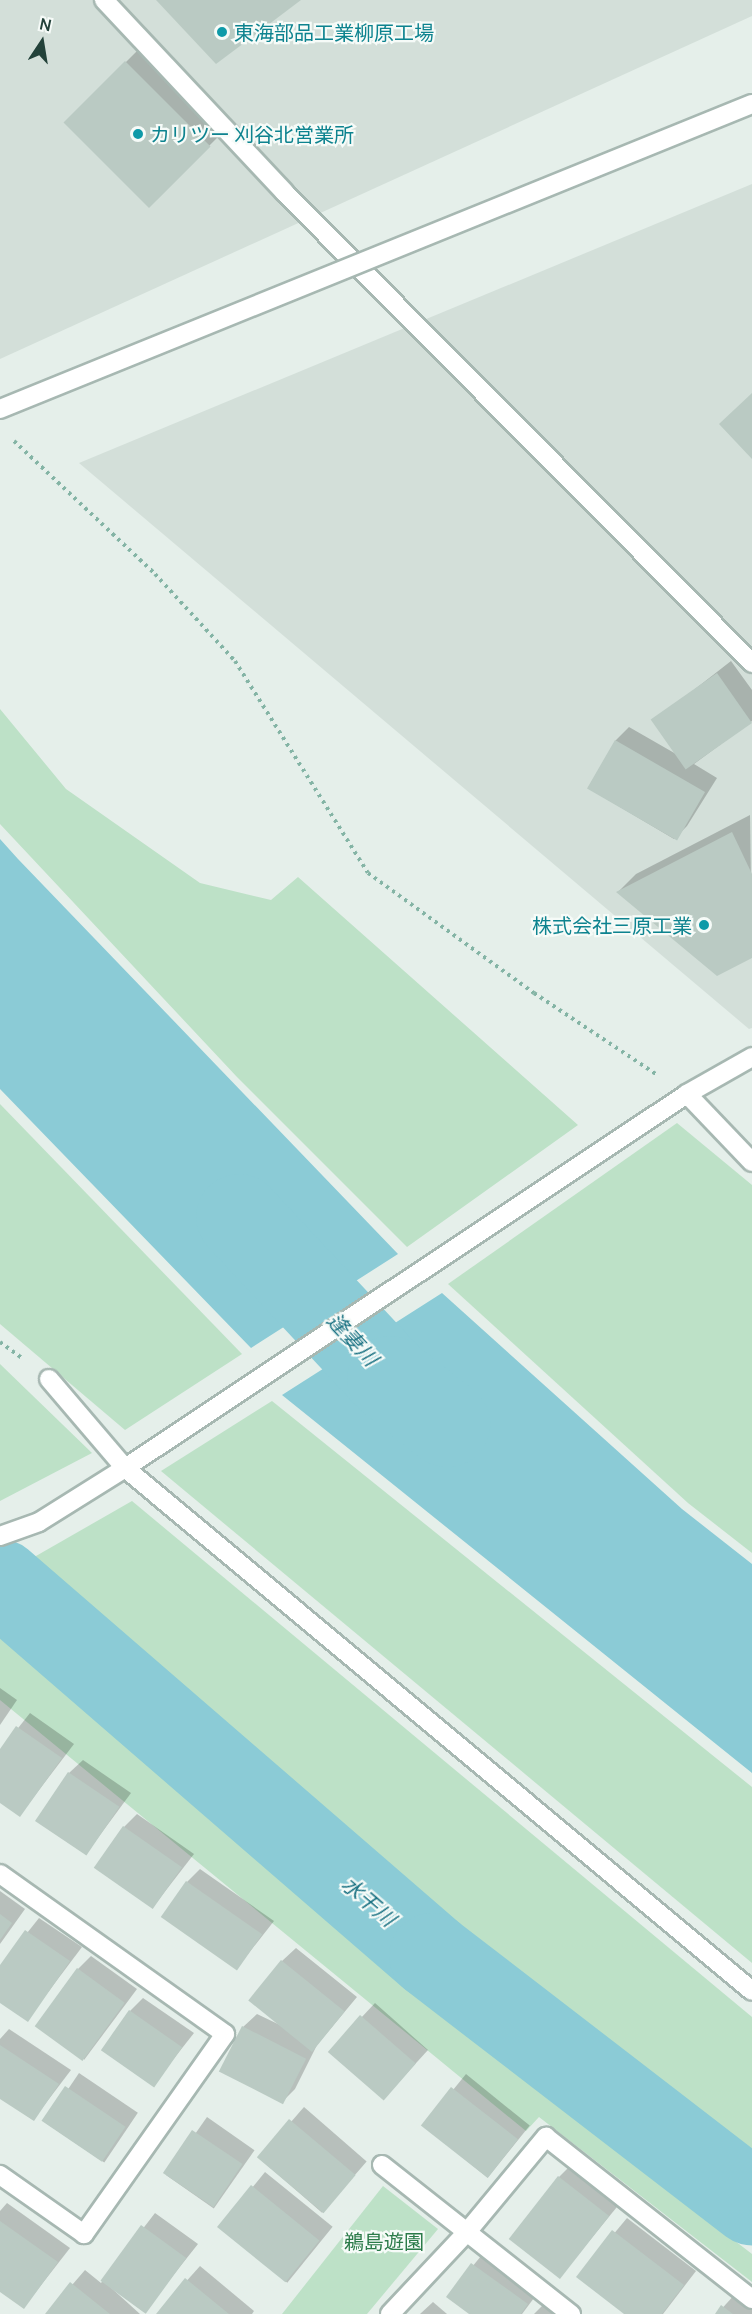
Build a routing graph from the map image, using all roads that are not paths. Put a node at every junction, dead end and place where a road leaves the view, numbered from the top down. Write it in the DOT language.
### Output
graph roads {
  1 [pos="104,0"];
  2 [pos="752,104"];
  3 [pos="0,410"];
  4 [pos="752,663"];
  5 [pos="752,1058"];
  6 [pos="687,1094"];
  7 [pos="752,1162"];
  8 [pos="49,1378"];
  9 [pos="125,1468"];
  10 [pos="0,1536"];
  11 [pos="0,1874"];
  12 [pos="752,1991"];
  13 [pos="382,2165"];
  14 [pos="0,2175"];
  15 [pos="467,2232"];
  16 [pos="752,2299"];
  17 [pos="390,2314"];
  18 [pos="571,2314"];
  1 -- 4 [label="street"];
  2 -- 3 [label="street, bridge"];
  5 -- 6 [label="street"];
  6 -- 7 [label="street"];
  6 -- 9 [label="street"];
  8 -- 9 [label="street"];
  9 -- 10 [label="street"];
  9 -- 12 [label="street"];
  11 -- 14 [label="street"];
  13 -- 15 [label="street"];
  15 -- 16 [label="street"];
  15 -- 17 [label="street"];
  15 -- 18 [label="street"];
}
